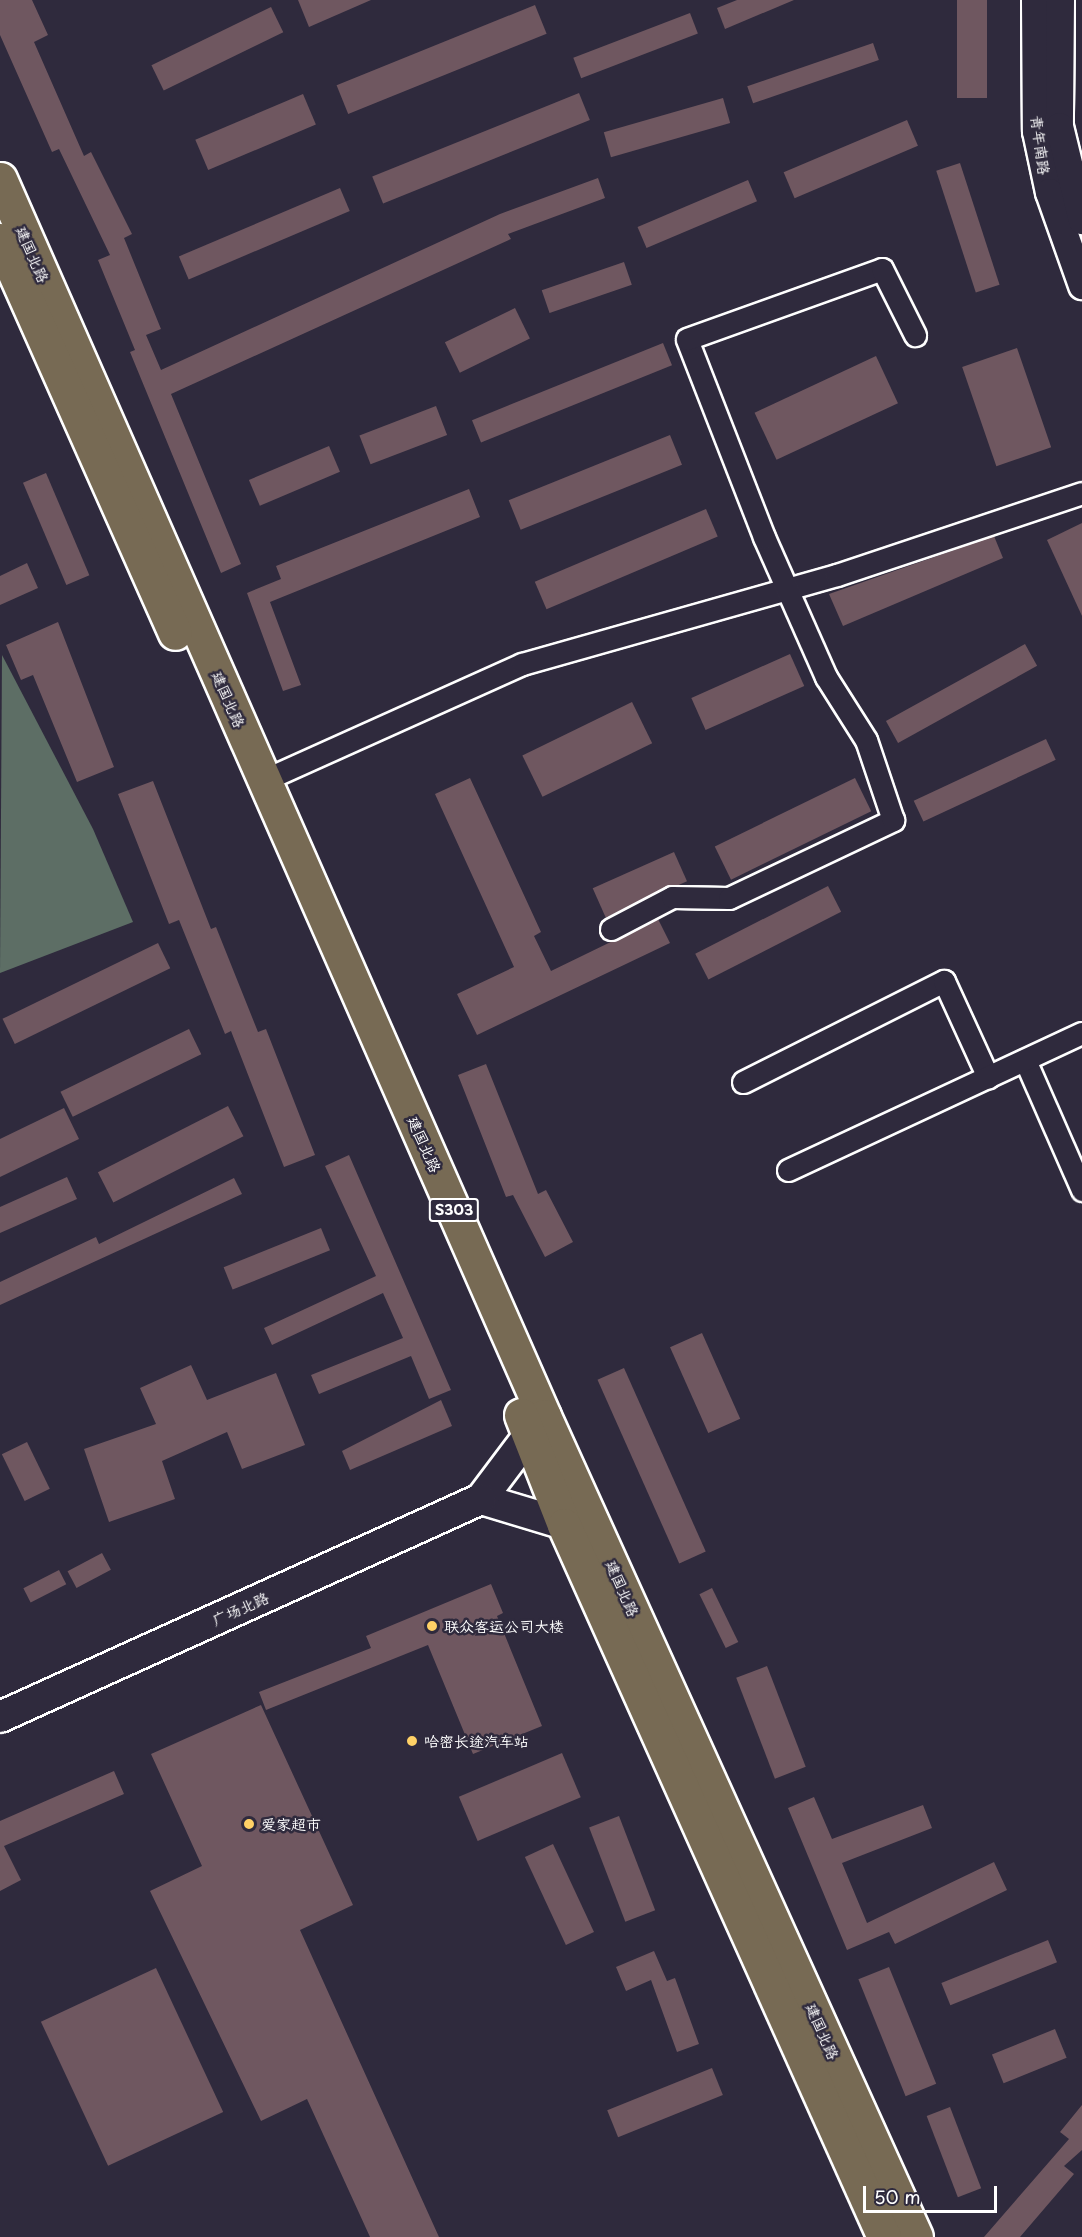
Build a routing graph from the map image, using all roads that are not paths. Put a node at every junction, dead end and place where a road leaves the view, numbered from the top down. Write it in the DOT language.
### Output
graph roads {
  1 [pos="1035,0"];
  2 [pos="1060,0"];
  3 [pos="0,179"];
  4 [pos="1082,220"];
  5 [pos="0,240"];
  6 [pos="1082,285"];
  7 [pos="915,335"];
  8 [pos="1082,493"];
  9 [pos="786,588"];
  10 [pos="264,780"];
  11 [pos="611,929"];
  12 [pos="1082,1033"];
  13 [pos="1024,1060"];
  14 [pos="988,1077"];
  15 [pos="743,1082"];
  16 [pos="788,1170"];
  17 [pos="1082,1190"];
  18 [pos="536,1424"];
  19 [pos="481,1499"];
  20 [pos="564,1525"];
  21 [pos="598,1534"];
  22 [pos="0,1717"];
  23 [pos="884,2237"];
  24 [pos="916,2237"];
  1 -- 6 [label="street, 青年南路"];
  2 -- 4 [label="street"];
  3 -- 10 [label="main road, 建国北路 / S303"];
  5 -- 18 [label="main road, 建国北路"];
  7 -- 9 [label="street"];
  8 -- 9 [label="street"];
  9 -- 10 [label="street"];
  9 -- 11 [label="street"];
  10 -- 18 [label="main road, 建国北路 / S303"];
  12 -- 13 [label="street"];
  13 -- 14 [label="street"];
  13 -- 17 [label="street"];
  14 -- 15 [label="street"];
  14 -- 16 [label="street"];
  18 -- 19 [label="main road"];
  18 -- 20 [label="main road, 建国北路"];
  18 -- 21 [label="main road, 建国北路 / S303"];
  19 -- 20 [label="main road"];
  19 -- 22 [label="main road, 广场北路"];
  20 -- 21 [label="main road"];
  20 -- 23 [label="main road, 建国北路"];
  21 -- 24 [label="main road, 建国北路 / S303"];
}
